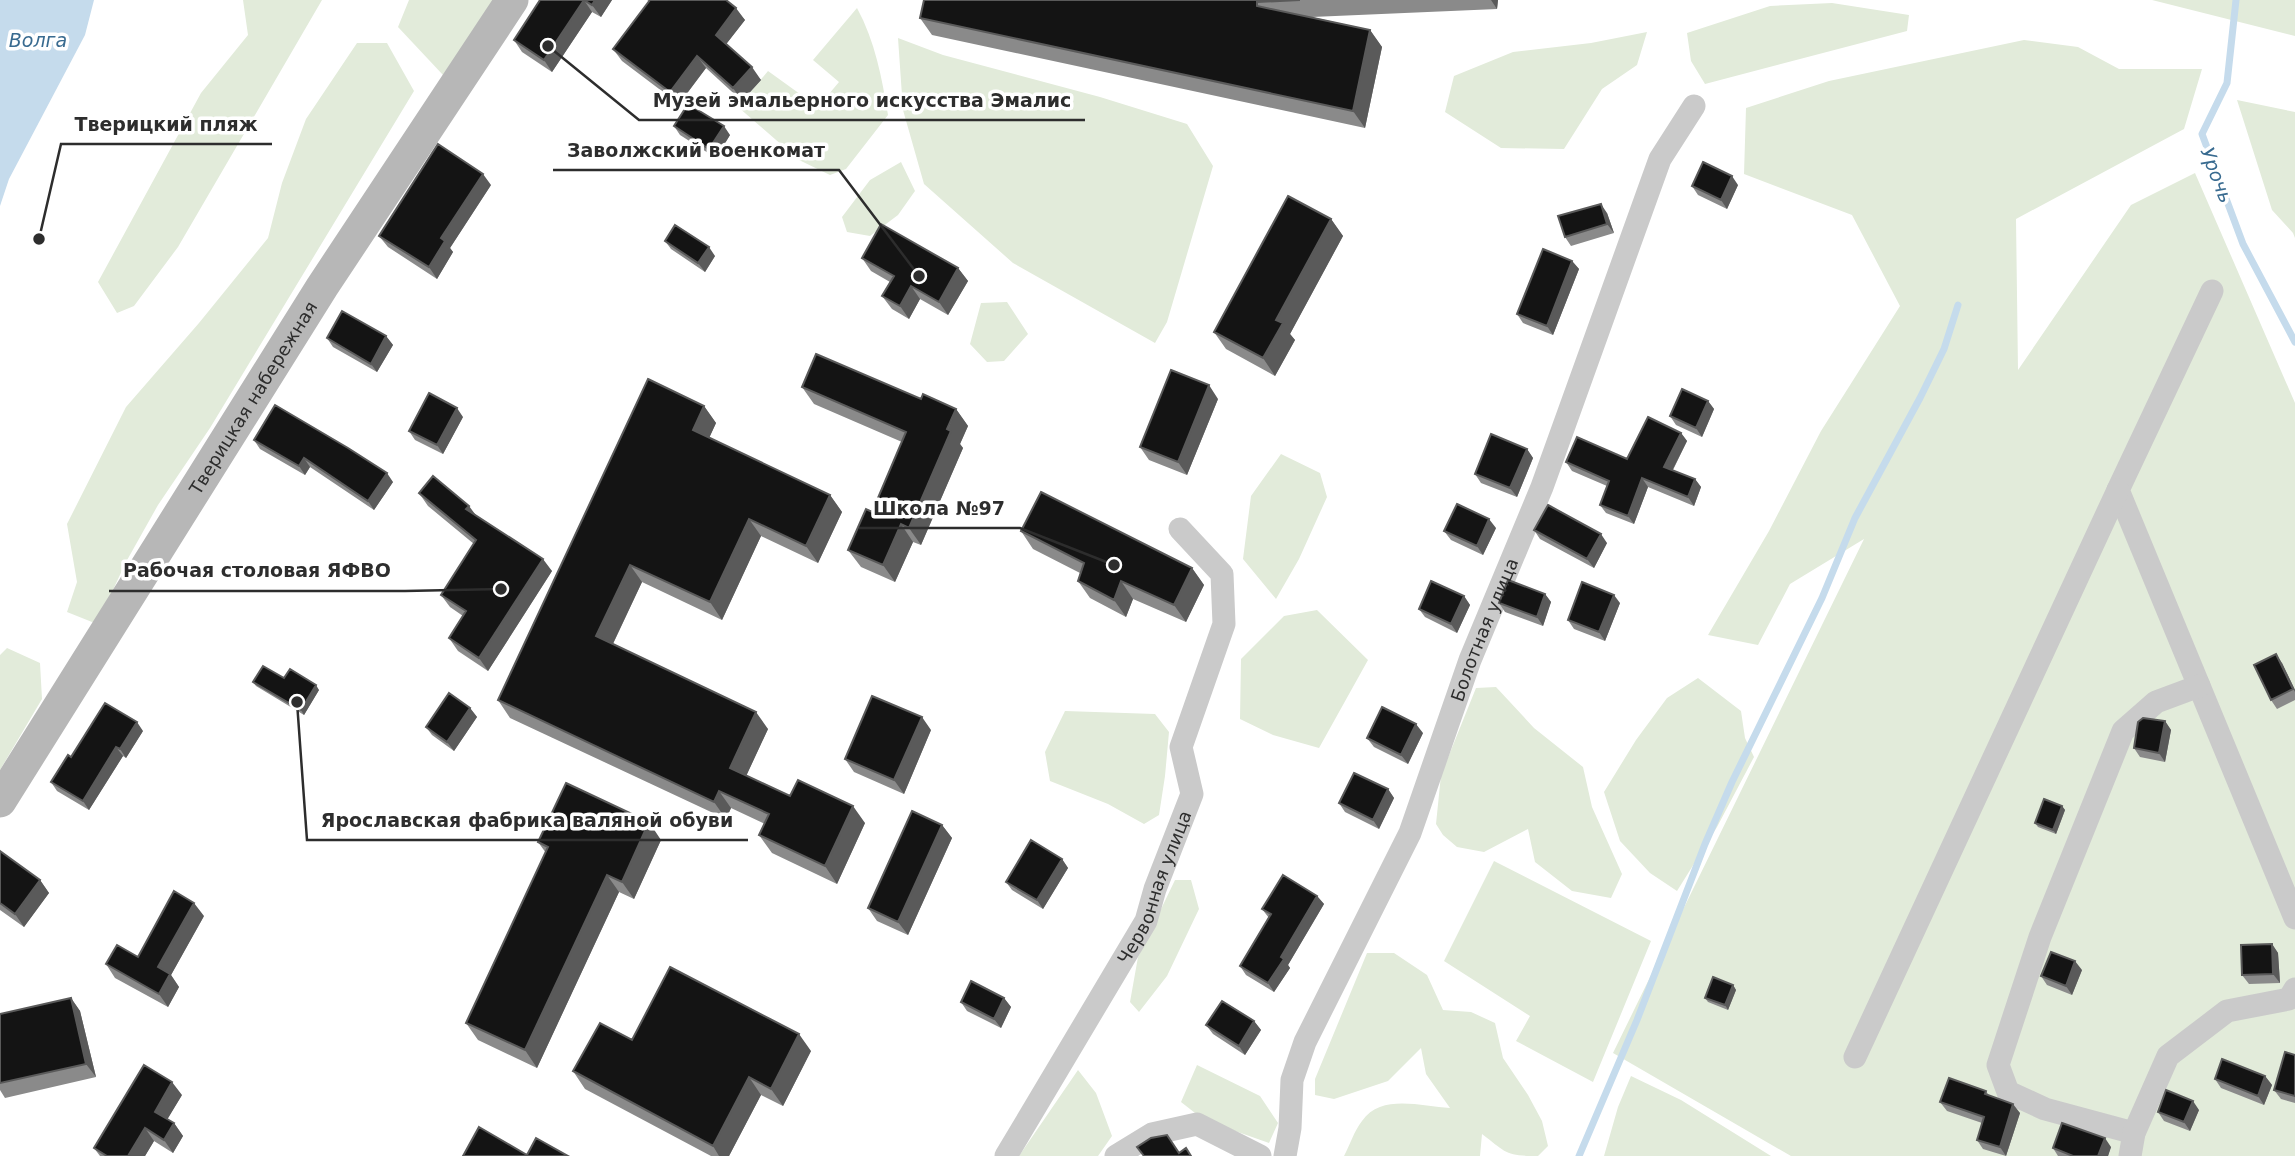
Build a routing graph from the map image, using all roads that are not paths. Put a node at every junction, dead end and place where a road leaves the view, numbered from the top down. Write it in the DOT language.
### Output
graph roads {
  1 [pos="512,0"];
  2 [pos="1694,106"];
  3 [pos="2212,291"];
  4 [pos="2118,490"];
  5 [pos="1180,529"];
  6 [pos="2199,686"];
  7 [pos="0,801"];
  8 [pos="2295,918"];
  9 [pos="2295,989"];
  10 [pos="1855,1057"];
  11 [pos="2134,1133"];
  12 [pos="1006,1156"];
  13 [pos="1116,1156"];
  14 [pos="1260,1156"];
  15 [pos="1285,1156"];
  16 [pos="2130,1156"];
  1 -- 7 [label="street, Тверицкая набережная"];
  2 -- 15 [label="street, Болотная улица"];
  3 -- 4 [label="street"];
  4 -- 6 [label="street"];
  4 -- 10 [label="street"];
  5 -- 12 [label="street, Червонная улица"];
  6 -- 8 [label="street"];
  6 -- 11 [label="street"];
  9 -- 11 [label="street"];
  11 -- 16 [label="street"];
  13 -- 14 [label="street"];
}
